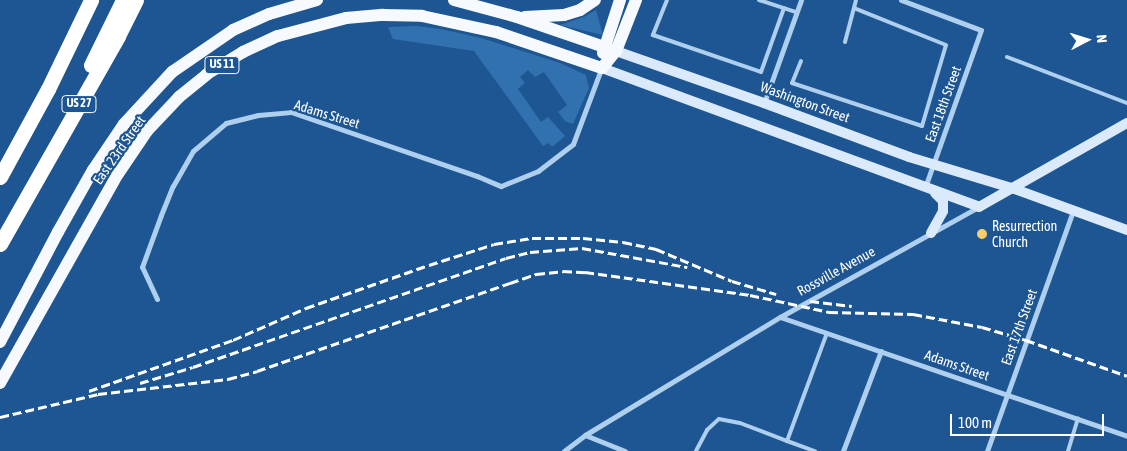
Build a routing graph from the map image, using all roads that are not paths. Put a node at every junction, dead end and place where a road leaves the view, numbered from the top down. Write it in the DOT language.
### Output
graph roads {
  1 [pos="91,0"];
  2 [pos="123,0"];
  3 [pos="136,0"];
  4 [pos="317,0"];
  5 [pos="454,0"];
  6 [pos="595,0"];
  7 [pos="620,0"];
  8 [pos="636,0"];
  9 [pos="667,0"];
  10 [pos="759,0"];
  11 [pos="801,0"];
  12 [pos="856,0"];
  13 [pos="901,0"];
  14 [pos="784,8"];
  15 [pos="854,8"];
  16 [pos="796,12"];
  17 [pos="517,17"];
  18 [pos="845,42"];
  19 [pos="610,49"];
  20 [pos="1007,57"];
  21 [pos="801,61"];
  22 [pos="602,68"];
  23 [pos="764,103"];
  24 [pos="1127,103"];
  25 [pos="1127,123"];
  26 [pos="934,164"];
  27 [pos="0,177"];
  28 [pos="926,187"];
  29 [pos="1012,188"];
  30 [pos="978,207"];
  31 [pos="20,208"];
  32 [pos="1073,211"];
  33 [pos="1127,230"];
  34 [pos="931,233"];
  35 [pos="0,244"];
  36 [pos="157,299"];
  37 [pos="780,317"];
  38 [pos="827,333"];
  39 [pos="0,342"];
  40 [pos="881,351"];
  41 [pos="0,383"];
  42 [pos="1006,394"];
  43 [pos="1078,419"];
  44 [pos="585,435"];
  45 [pos="1127,436"];
  46 [pos="787,441"];
  47 [pos="564,451"];
  48 [pos="625,451"];
  49 [pos="696,451"];
  50 [pos="815,451"];
  51 [pos="843,451"];
  52 [pos="986,451"];
  53 [pos="1068,451"];
  1 -- 27 [label="highway"];
  2 -- 31 [label="highway"];
  3 -- 31 [label="highway, US 27"];
  4 -- 39 [label="main road, East 23rd Street / US 11"];
  5 -- 17 [label="main road, Washington Street"];
  6 -- 17 [label="main road"];
  7 -- 19 [label="main road"];
  8 -- 19 [label="main road"];
  9 -- 14 [label="lane"];
  10 -- 14 [label="lane"];
  11 -- 16 [label="street"];
  12 -- 15 [label="lane"];
  13 -- 26 [label="street, East 18th Street"];
  14 -- 16 [label="lane"];
  15 -- 18 [label="lane"];
  15 -- 21 [label="lane"];
  16 -- 23 [label="street"];
  17 -- 19 [label="main road, Washington Street"];
  19 -- 22 [label="main road"];
  19 -- 23 [label="street, Washington Street"];
  20 -- 24 [label="lane"];
  22 -- 28 [label="street"];
  22 -- 36 [label="street, Adams Street"];
  22 -- 41 [label="main road, East 23rd Street / US 11"];
  23 -- 26 [label="street, Washington Street"];
  25 -- 29 [label="street, Rossville Avenue"];
  26 -- 28 [label="street, East 18th Street"];
  26 -- 29 [label="street, Washington Street"];
  28 -- 30 [label="street"];
  28 -- 34 [label="street"];
  29 -- 30 [label="street, Rossville Avenue"];
  29 -- 32 [label="street, Washington Street"];
  30 -- 34 [label="street, Rossville Avenue"];
  31 -- 35 [label="highway"];
  32 -- 33 [label="street, Washington Street"];
  32 -- 42 [label="street, East 17th Street"];
  34 -- 37 [label="street, Rossville Avenue"];
  37 -- 38 [label="street, Adams Street"];
  37 -- 44 [label="street, Rossville Avenue"];
  38 -- 40 [label="street, Adams Street"];
  38 -- 46 [label="lane"];
  40 -- 42 [label="street, Adams Street"];
  40 -- 51 [label="street"];
  42 -- 43 [label="street, Adams Street"];
  42 -- 52 [label="street, East 17th Street"];
  43 -- 45 [label="street, Adams Street"];
  43 -- 53 [label="lane"];
  44 -- 47 [label="street, Rossville Avenue"];
  44 -- 48 [label="street"];
  46 -- 49 [label="lane"];
  46 -- 50 [label="lane"];
}
